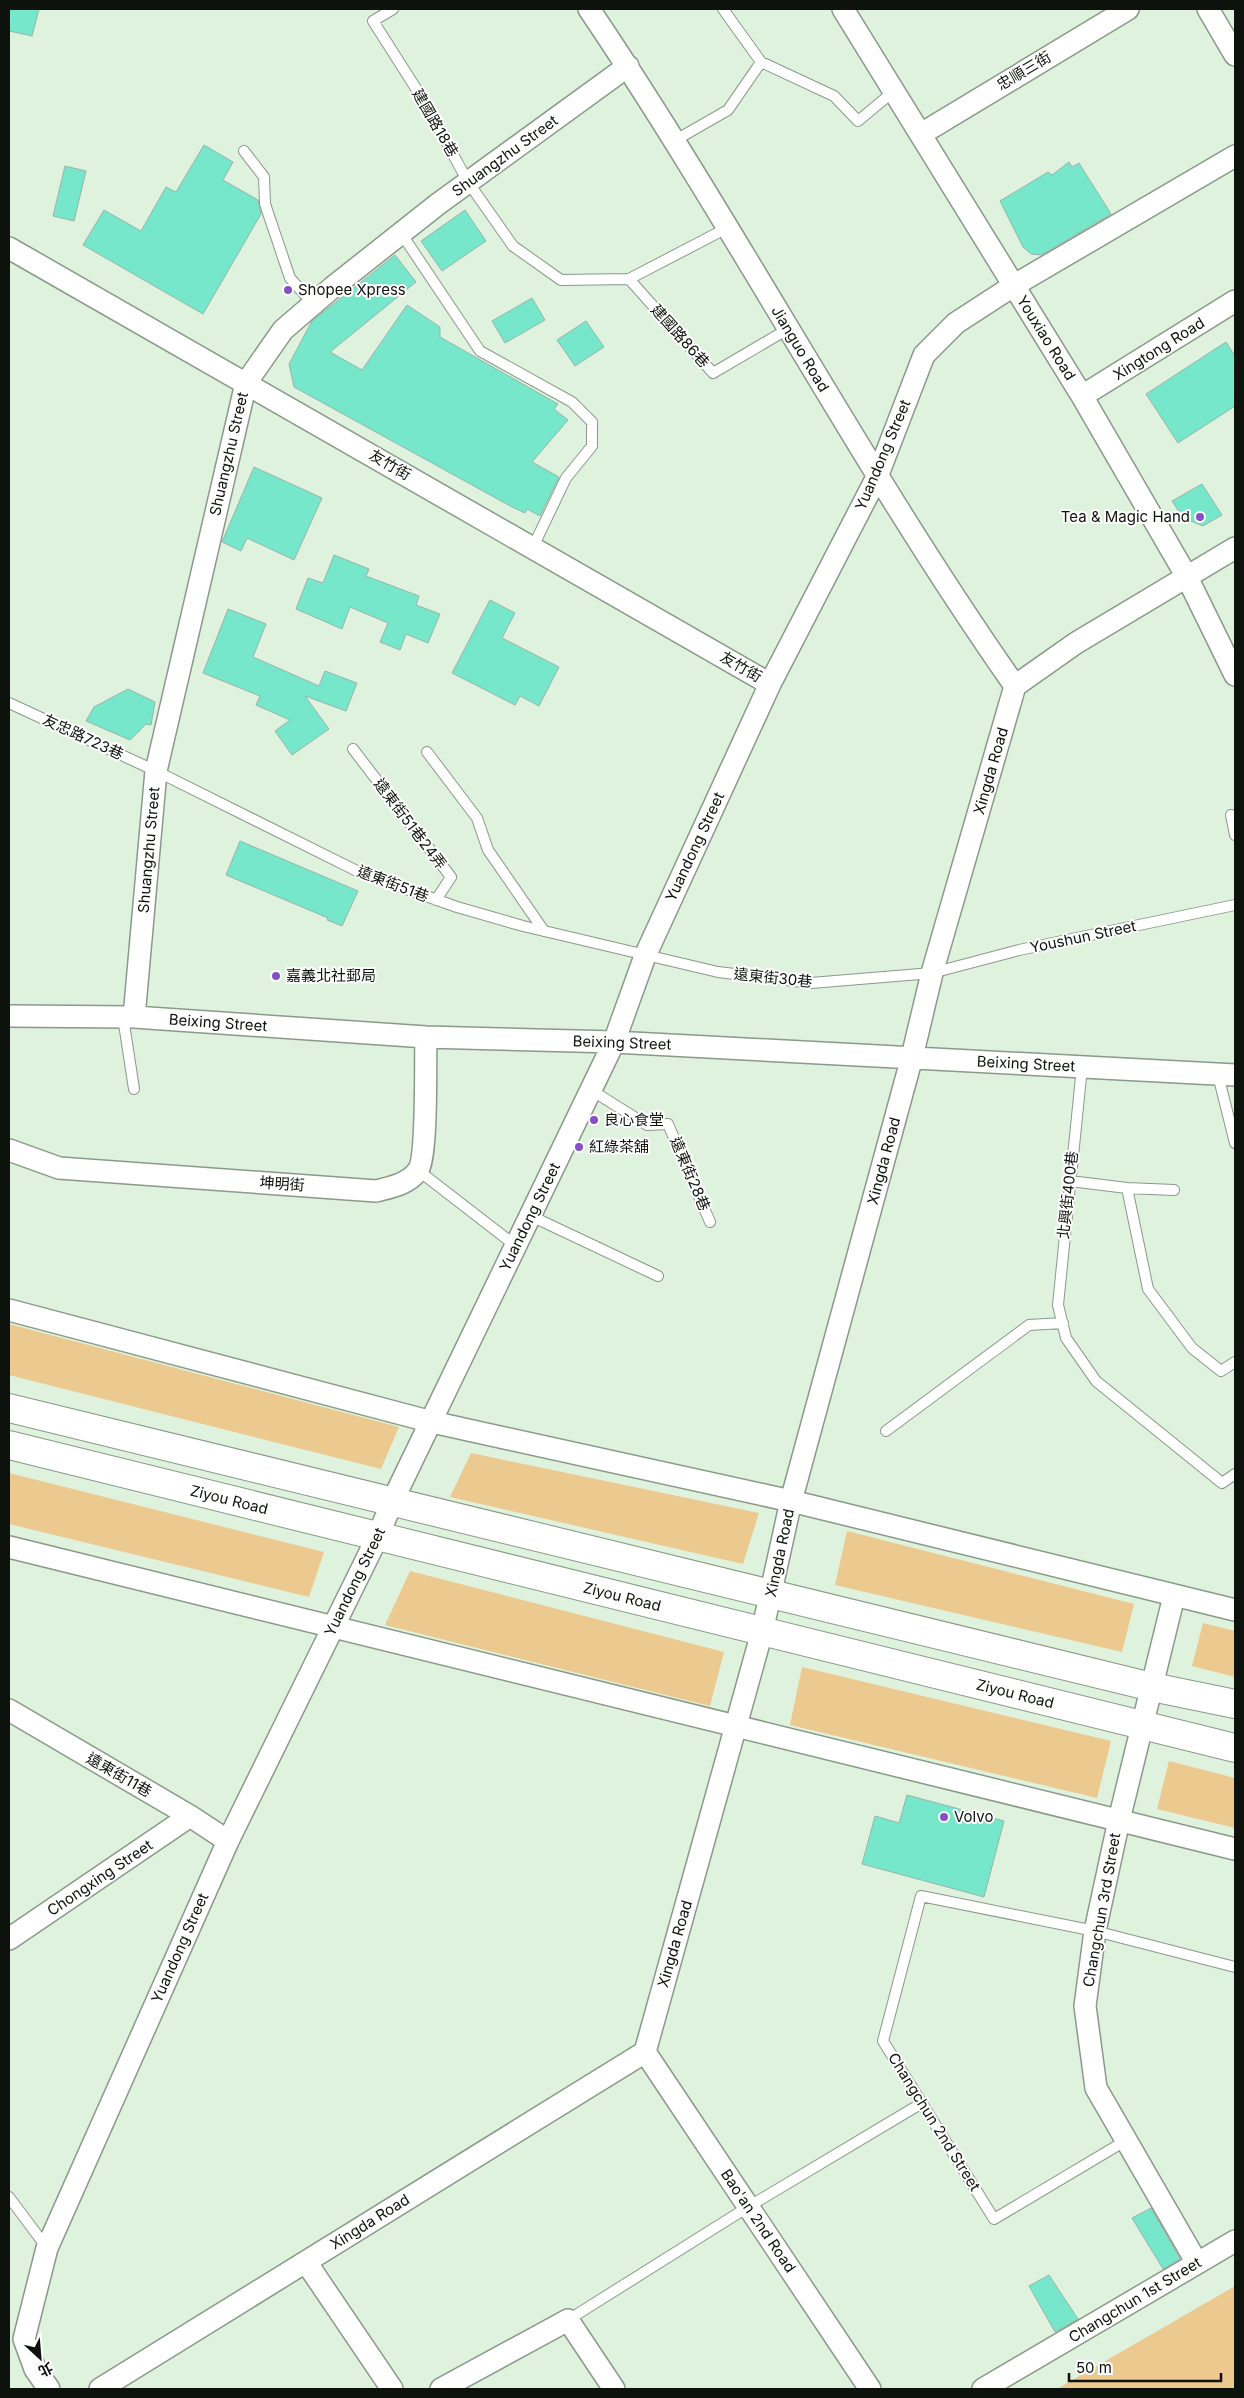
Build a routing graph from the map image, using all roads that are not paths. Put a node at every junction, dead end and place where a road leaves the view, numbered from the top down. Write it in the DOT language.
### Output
graph roads {
  1 [pos="393,9"];
  2 [pos="589,9"];
  3 [pos="723,9"];
  4 [pos="1128,9"];
  5 [pos="1208,9"];
  6 [pos="851,12"];
  7 [pos="1235,55"];
  8 [pos="761,62"];
  9 [pos="628,66"];
  10 [pos="894,91"];
  11 [pos="920,134"];
  12 [pos="674,141"];
  13 [pos="244,151"];
  14 [pos="1235,156"];
  15 [pos="468,182"];
  16 [pos="727,228"];
  17 [pos="401,233"];
  18 [pos="9,248"];
  19 [pos="629,279"];
  20 [pos="1013,286"];
  21 [pos="1235,301"];
  22 [pos="313,304"];
  23 [pos="788,329"];
  24 [pos="246,383"];
  25 [pos="1082,396"];
  26 [pos="877,477"];
  27 [pos="533,547"];
  28 [pos="1235,548"];
  29 [pos="1187,577"];
  30 [pos="1235,675"];
  31 [pos="770,684"];
  32 [pos="1016,686"];
  33 [pos="9,703"];
  34 [pos="353,750"];
  35 [pos="427,752"];
  36 [pos="156,771"];
  37 [pos="1231,815"];
  38 [pos="1235,834"];
  39 [pos="436,900"];
  40 [pos="1235,907"];
  41 [pos="544,931"];
  42 [pos="645,956"];
  43 [pos="932,973"];
  44 [pos="9,1016"];
  45 [pos="129,1017"];
  46 [pos="426,1037"];
  47 [pos="614,1042"];
  48 [pos="912,1057"];
  49 [pos="1082,1067"];
  50 [pos="1227,1075"];
  51 [pos="134,1089"];
  52 [pos="591,1090"];
  53 [pos="1235,1143"];
  54 [pos="9,1150"];
  55 [pos="419,1170"];
  56 [pos="1070,1181"];
  57 [pos="1127,1188"];
  58 [pos="1174,1190"];
  59 [pos="531,1216"];
  60 [pos="710,1222"];
  61 [pos="516,1246"];
  62 [pos="658,1276"];
  63 [pos="9,1310"];
  64 [pos="1062,1323"];
  65 [pos="1235,1362"];
  66 [pos="9,1408"];
  67 [pos="432,1422"];
  68 [pos="886,1431"];
  69 [pos="9,1445"];
  70 [pos="1235,1474"];
  71 [pos="791,1501"];
  72 [pos="392,1502"];
  73 [pos="378,1536"];
  74 [pos="9,1546"];
  75 [pos="771,1594"];
  76 [pos="1174,1596"];
  77 [pos="1235,1610"];
  78 [pos="334,1627"];
  79 [pos="762,1632"];
  80 [pos="1152,1687"];
  81 [pos="1235,1704"];
  82 [pos="9,1710"];
  83 [pos="736,1726"];
  84 [pos="1142,1726"];
  85 [pos="1235,1748"];
  86 [pos="190,1816"];
  87 [pos="1119,1820"];
  88 [pos="228,1841"];
  89 [pos="1235,1849"];
  90 [pos="1095,1932"];
  91 [pos="9,1939"];
  92 [pos="1235,1967"];
  93 [pos="645,2052"];
  94 [pos="922,2103"];
  95 [pos="1125,2141"];
  96 [pos="9,2197"];
  97 [pos="748,2207"];
  98 [pos="1235,2241"];
  99 [pos="47,2248"];
  100 [pos="306,2262"];
  101 [pos="1197,2263"];
  102 [pos="568,2320"];
  103 [pos="49,2389"];
  104 [pos="100,2389"];
  105 [pos="392,2389"];
  106 [pos="441,2389"];
  107 [pos="614,2389"];
  108 [pos="870,2389"];
  109 [pos="983,2389"];
  1 -- 15 [label="lane, 建國路18巷"];
  2 -- 9 [label="street, Jianguo Road"];
  3 -- 8 [label="lane"];
  4 -- 11 [label="street, 忠順三街"];
  5 -- 7 [label="street"];
  6 -- 10 [label="street, Youxiao Road"];
  8 -- 10 [label="lane"];
  8 -- 12 [label="lane"];
  9 -- 12 [label="street, Jianguo Road"];
  9 -- 15 [label="street, Shuangzhu Street"];
  10 -- 11 [label="street, Youxiao Road"];
  11 -- 20 [label="street, Youxiao Road"];
  12 -- 16 [label="street, Jianguo Road"];
  13 -- 22 [label="lane"];
  14 -- 20 [label="street, Yuandong Street"];
  15 -- 17 [label="street, Shuangzhu Street"];
  15 -- 19 [label="lane, 建國路18巷"];
  16 -- 19 [label="lane, 建國路18巷"];
  16 -- 23 [label="street, Jianguo Road"];
  17 -- 22 [label="street, Shuangzhu Street"];
  17 -- 27 [label="lane"];
  18 -- 24 [label="street, 友竹街"];
  19 -- 23 [label="lane, 建國路86巷"];
  20 -- 25 [label="street, Youxiao Road"];
  20 -- 26 [label="street, Yuandong Street"];
  21 -- 25 [label="street, Xingtong Road"];
  22 -- 24 [label="street, Shuangzhu Street"];
  23 -- 26 [label="street, Jianguo Road"];
  24 -- 27 [label="street, 友竹街"];
  24 -- 36 [label="street, Shuangzhu Street"];
  25 -- 29 [label="street, Youxiao Road"];
  26 -- 31 [label="street, Yuandong Street"];
  26 -- 32 [label="street, Jianguo Road"];
  27 -- 31 [label="street, 友竹街"];
  28 -- 29 [label="street"];
  29 -- 30 [label="street, Youxiao Road"];
  29 -- 32 [label="street"];
  31 -- 42 [label="street, Yuandong Street"];
  32 -- 43 [label="street, Xingda Road"];
  33 -- 36 [label="lane, 友忠路723巷"];
  34 -- 39 [label="lane, 遠東街51巷24弄"];
  35 -- 41 [label="lane"];
  36 -- 39 [label="lane, 遠東街51巷"];
  36 -- 45 [label="street, Shuangzhu Street"];
  37 -- 38 [label="lane"];
  39 -- 41 [label="lane, 遠東街51巷"];
  40 -- 43 [label="lane, Youshun Street"];
  41 -- 42 [label="lane, 遠東街51巷"];
  42 -- 43 [label="lane, 遠東街30巷"];
  42 -- 47 [label="street, Yuandong Street"];
  43 -- 48 [label="street, Xingda Road"];
  44 -- 45 [label="street, Beixing Street"];
  45 -- 46 [label="street, Beixing Street"];
  45 -- 51 [label="lane"];
  46 -- 47 [label="street, Beixing Street"];
  46 -- 55 [label="street"];
  47 -- 48 [label="street, Beixing Street"];
  47 -- 52 [label="street, Yuandong Street"];
  48 -- 49 [label="street, Beixing Street"];
  48 -- 71 [label="street, Xingda Road"];
  49 -- 50 [label="street, Beixing Street"];
  49 -- 56 [label="lane, 北興街400巷"];
  50 -- 53 [label="lane"];
  52 -- 59 [label="street, Yuandong Street"];
  52 -- 60 [label="lane, 遠東街28巷"];
  54 -- 55 [label="street, 坤明街"];
  55 -- 61 [label="lane"];
  56 -- 57 [label="lane"];
  56 -- 64 [label="lane, 北興街400巷"];
  57 -- 58 [label="lane"];
  57 -- 65 [label="lane"];
  59 -- 61 [label="street, Yuandong Street"];
  59 -- 62 [label="lane"];
  61 -- 67 [label="street, Yuandong Street"];
  63 -- 67 [label="street"];
  64 -- 68 [label="lane"];
  64 -- 70 [label="lane, 北興街400巷"];
  66 -- 72 [label="street"];
  67 -- 71 [label="street"];
  67 -- 72 [label="street, Yuandong Street"];
  69 -- 73 [label="street, Ziyou Road"];
  71 -- 75 [label="street, Xingda Road"];
  71 -- 76 [label="street"];
  72 -- 73 [label="street, Yuandong Street"];
  72 -- 75 [label="street"];
  73 -- 78 [label="street, Yuandong Street"];
  73 -- 79 [label="street, Ziyou Road"];
  74 -- 78 [label="street"];
  75 -- 79 [label="street, Xingda Road"];
  75 -- 80 [label="street"];
  76 -- 77 [label="street"];
  76 -- 80 [label="street, Changchun 3rd Street"];
  78 -- 83 [label="street"];
  78 -- 88 [label="street, Yuandong Street"];
  79 -- 83 [label="street, Xingda Road"];
  79 -- 84 [label="street, Ziyou Road"];
  80 -- 81 [label="street"];
  80 -- 84 [label="street, Changchun 3rd Street"];
  82 -- 86 [label="street, 遠東街11巷"];
  83 -- 87 [label="street"];
  83 -- 93 [label="street, Xingda Road"];
  84 -- 85 [label="street, Ziyou Road"];
  84 -- 87 [label="street, Changchun 3rd Street"];
  86 -- 88 [label="street, 遠東街11巷"];
  86 -- 91 [label="street, Chongxing Street"];
  87 -- 89 [label="street"];
  87 -- 90 [label="street, Changchun 3rd Street"];
  88 -- 99 [label="street, Yuandong Street"];
  90 -- 92 [label="lane, Changchun 2nd Street"];
  90 -- 94 [label="lane, Changchun 2nd Street"];
  90 -- 95 [label="street, Changchun 3rd Street"];
  93 -- 97 [label="street, Bao'an 2nd Road"];
  93 -- 100 [label="street, Xingda Road"];
  94 -- 95 [label="lane, Changchun 2nd Street"];
  94 -- 97 [label="lane"];
  95 -- 101 [label="street, Changchun 3rd Street"];
  96 -- 99 [label="lane"];
  97 -- 102 [label="lane"];
  97 -- 108 [label="street, Bao'an 2nd Road"];
  98 -- 101 [label="street, Changchun 1st Street"];
  99 -- 103 [label="street, Yuandong Street"];
  100 -- 104 [label="street, Xingda Road"];
  100 -- 105 [label="street"];
  101 -- 109 [label="street, Changchun 1st Street"];
  102 -- 106 [label="street"];
  102 -- 107 [label="street"];
}
